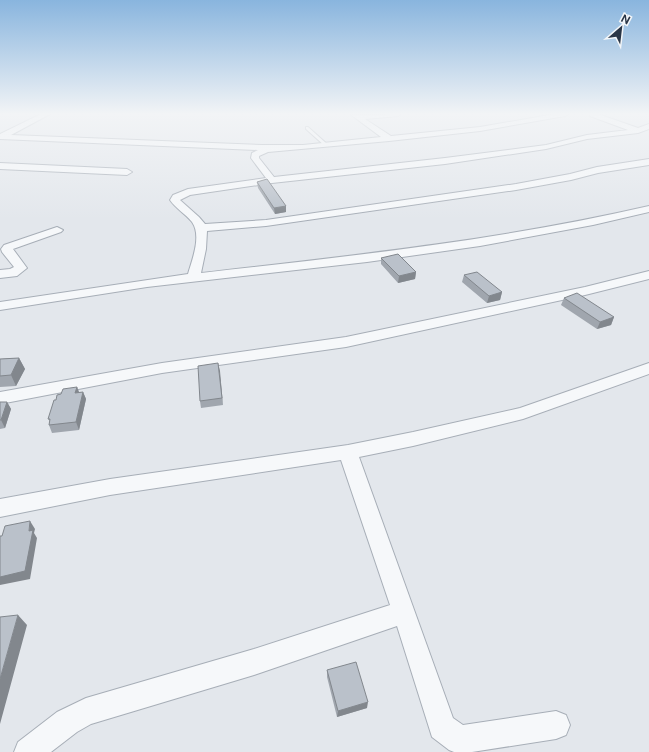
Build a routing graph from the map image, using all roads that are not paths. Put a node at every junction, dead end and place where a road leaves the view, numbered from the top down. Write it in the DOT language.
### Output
graph roads {
  1 [pos="271,149"];
  2 [pos="531,149"];
  3 [pos="649,162"];
  4 [pos="0,166"];
  5 [pos="127,172"];
  6 [pos="272,180"];
  7 [pos="649,209"];
  8 [pos="201,228"];
  9 [pos="57,230"];
  10 [pos="0,274"];
  11 [pos="649,275"];
  12 [pos="194,277"];
  13 [pos="0,306"];
  14 [pos="649,368"];
  15 [pos="0,398"];
  16 [pos="348,452"];
  17 [pos="0,508"];
  18 [pos="404,612"];
  19 [pos="556,725"];
  20 [pos="28,752"];
  1 -- 6 [label="street"];
  2 -- 6 [label="street"];
  3 -- 8 [label="street"];
  4 -- 5 [label="street"];
  6 -- 8 [label="street"];
  7 -- 12 [label="street"];
  8 -- 12 [label="street"];
  9 -- 10 [label="street"];
  11 -- 15 [label="street"];
  12 -- 13 [label="street"];
  14 -- 16 [label="street"];
  16 -- 17 [label="street"];
  16 -- 18 [label="street"];
  18 -- 19 [label="street"];
  18 -- 20 [label="street"];
}
